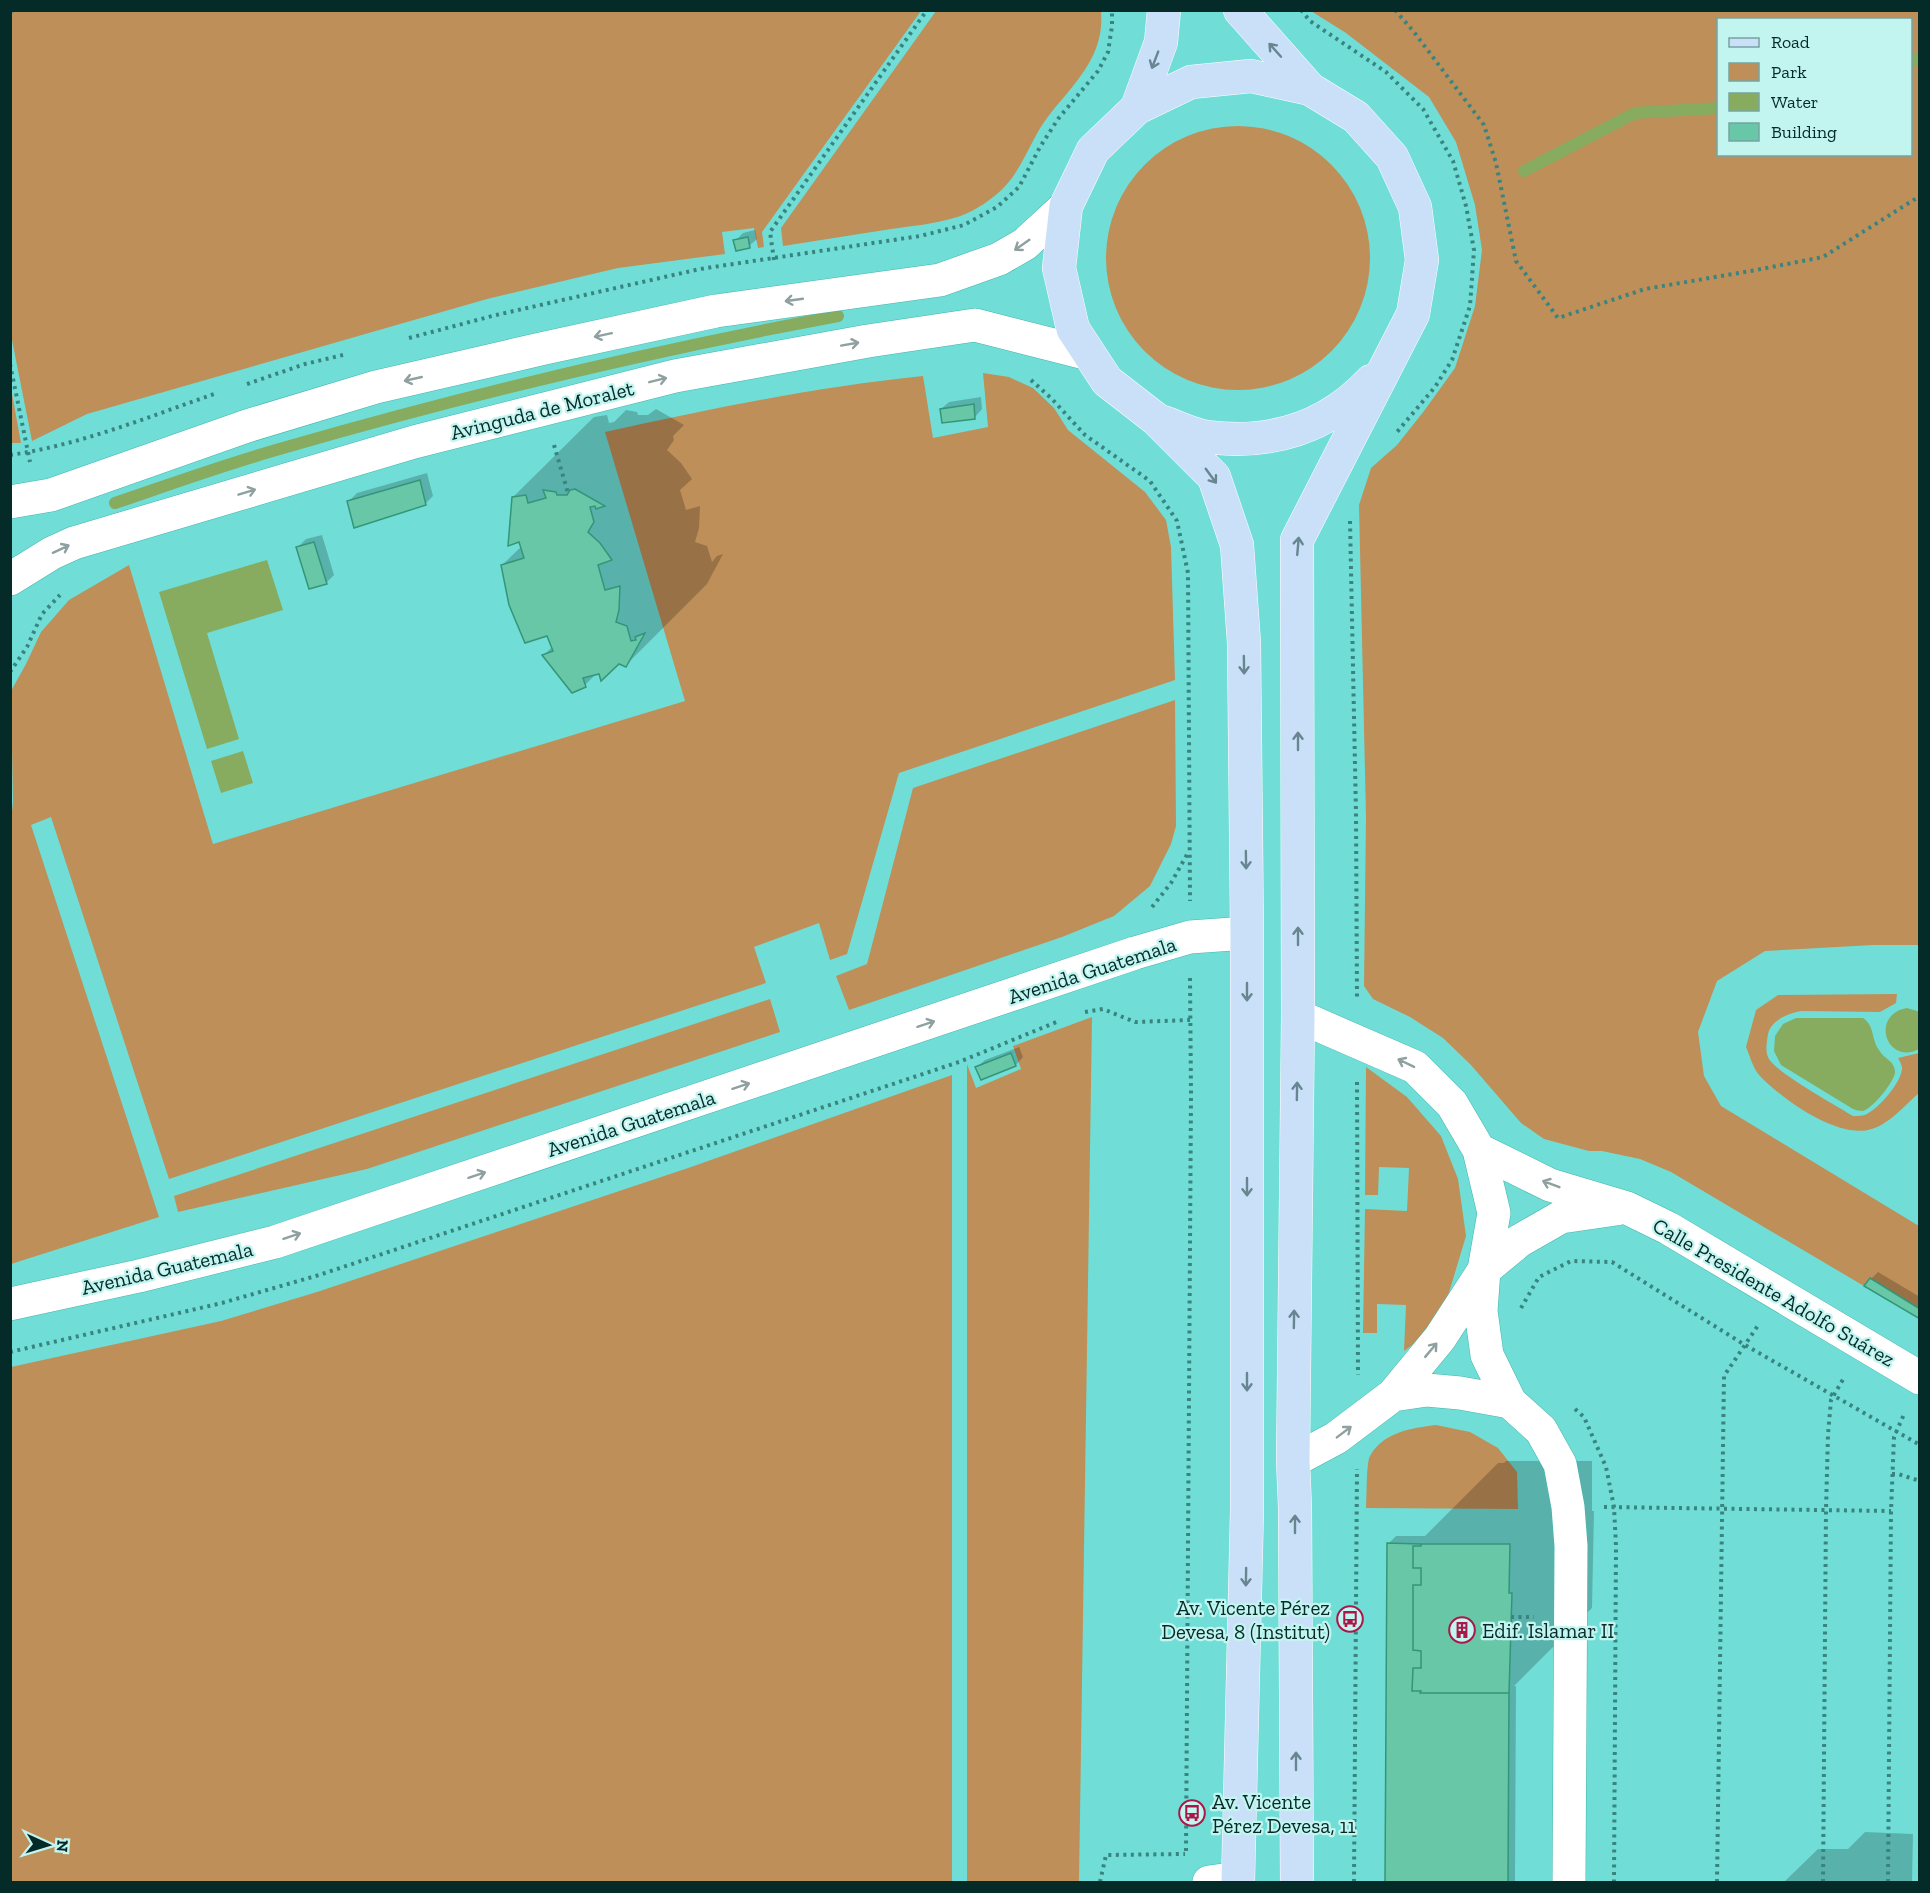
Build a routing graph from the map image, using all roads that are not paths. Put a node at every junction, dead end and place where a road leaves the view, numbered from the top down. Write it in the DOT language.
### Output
graph roads {
  1 [pos="1164,10"];
  2 [pos="1240,10"];
  3 [pos="1310,89"];
  4 [pos="1137,108"];
  5 [pos="1066,206"];
  6 [pos="1089,354"];
  7 [pos="1389,362"];
  8 [pos="1156,419"];
  9 [pos="10,502"];
  10 [pos="10,579"];
  11 [pos="1247,933"];
  12 [pos="1298,1016"];
  13 [pos="1479,1150"];
  14 [pos="1627,1208"];
  15 [pos="1484,1270"];
  16 [pos="10,1304"];
  17 [pos="1915,1390"];
  18 [pos="1393,1395"];
  19 [pos="1510,1402"];
  20 [pos="1293,1461"];
  21 [pos="1218,1877"];
  22 [pos="1297,1882"];
  23 [pos="1569,1882"];
  1 -- 4 [label="main road, one-way"];
  3 -- 2 [label="main road, one-way"];
  3 -- 4 [label="main road"];
  3 -- 7 [label="main road"];
  4 -- 5 [label="main road"];
  5 -- 6 [label="main road"];
  5 -- 9 [label="street, one-way"];
  6 -- 8 [label="main road"];
  10 -- 6 [label="street, Avinguda de Moralet, one-way"];
  7 -- 8 [label="main road"];
  12 -- 7 [label="main road, one-way"];
  8 -- 11 [label="main road, one-way"];
  16 -- 11 [label="street, Avenida Guatemala, one-way"];
  11 -- 21 [label="main road, one-way"];
  13 -- 12 [label="street, one-way"];
  20 -- 12 [label="main road, one-way"];
  14 -- 13 [label="street, Calle Presidente Adolfo Suárez, one-way"];
  13 -- 15 [label="street"];
  14 -- 15 [label="street"];
  14 -- 17 [label="street, Calle Presidente Adolfo Suárez"];
  18 -- 15 [label="street, one-way"];
  15 -- 19 [label="street"];
  18 -- 19 [label="street"];
  20 -- 18 [label="street, one-way"];
  19 -- 23 [label="street"];
  22 -- 20 [label="main road, one-way"];
}
